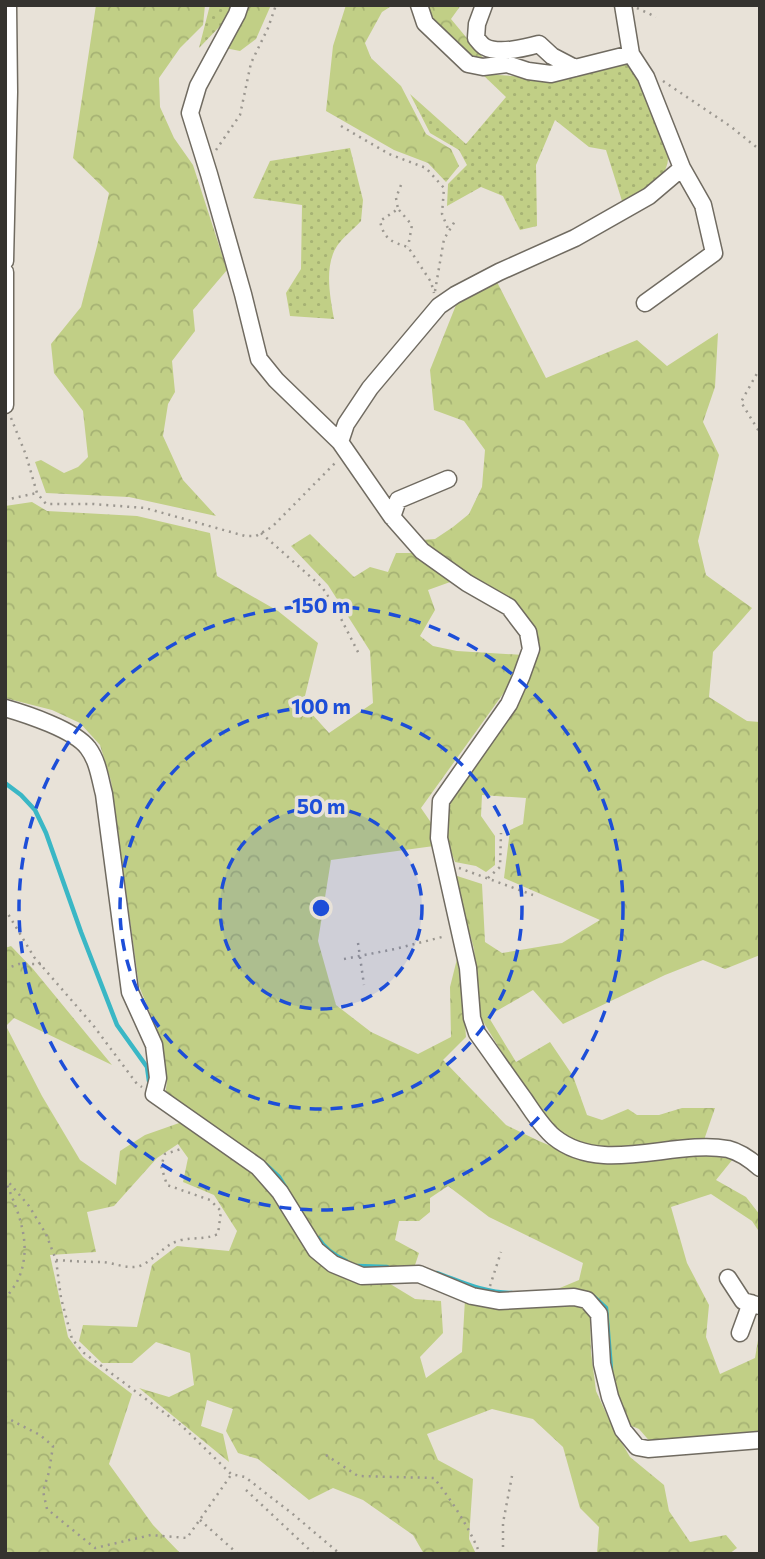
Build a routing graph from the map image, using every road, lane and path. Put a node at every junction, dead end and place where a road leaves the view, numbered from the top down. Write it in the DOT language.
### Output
graph roads {
  1 [pos="8,5"];
  2 [pos="240,5"];
  3 [pos="276,5"];
  4 [pos="419,5"];
  5 [pos="484,5"];
  6 [pos="623,5"];
  7 [pos="631,5"];
  8 [pos="656,17"];
  9 [pos="631,54"];
  10 [pos="575,68"];
  11 [pos="646,77"];
  12 [pos="341,126"];
  13 [pos="760,150"];
  14 [pos="206,164"];
  15 [pos="682,168"];
  16 [pos="401,185"];
  17 [pos="398,209"];
  18 [pos="455,221"];
  19 [pos="449,231"];
  20 [pos="408,247"];
  21 [pos="5,261"];
  22 [pos="5,272"];
  23 [pos="645,303"];
  24 [pos="760,368"];
  25 [pos="5,405"];
  26 [pos="760,433"];
  27 [pos="340,442"];
  28 [pos="449,478"];
  29 [pos="37,493"];
  30 [pos="5,499"];
  31 [pos="392,517"];
  32 [pos="261,533"];
  33 [pos="359,654"];
  34 [pos="5,708"];
  35 [pos="501,833"];
  36 [pos="445,867"];
  37 [pos="488,878"];
  38 [pos="533,895"];
  39 [pos="5,909"];
  40 [pos="460,933"];
  41 [pos="358,943"];
  42 [pos="359,956"];
  43 [pos="344,958"];
  44 [pos="41,964"];
  45 [pos="5,969"];
  46 [pos="364,985"];
  47 [pos="154,1094"];
  48 [pos="181,1149"];
  49 [pos="760,1168"];
  50 [pos="5,1178"];
  51 [pos="500,1252"];
  52 [pos="56,1260"];
  53 [pos="728,1278"];
  54 [pos="491,1282"];
  55 [pos="5,1299"];
  56 [pos="755,1304"];
  57 [pos="740,1333"];
  58 [pos="5,1417"];
  59 [pos="760,1440"];
  60 [pos="326,1455"];
  61 [pos="231,1474"];
  62 [pos="512,1476"];
  63 [pos="246,1490"];
  64 [pos="200,1520"];
  65 [pos="238,1554"];
  66 [pos="314,1554"];
  67 [pos="340,1554"];
  68 [pos="480,1554"];
  69 [pos="503,1554"];
  1 -- 21 [label="street"];
  2 -- 14 [label="street"];
  3 -- 14 [label="path"];
  4 -- 10 [label="street"];
  5 -- 10 [label="street"];
  6 -- 9 [label="street"];
  7 -- 8 [label="path"];
  9 -- 10 [label="street"];
  9 -- 11 [label="street"];
  11 -- 13 [label="path"];
  11 -- 15 [label="street"];
  12 -- 19 [label="path"];
  14 -- 27 [label="street"];
  15 -- 23 [label="street"];
  15 -- 27 [label="street"];
  16 -- 17 [label="path"];
  17 -- 20 [label="path"];
  17 -- 20 [label="path"];
  18 -- 19 [label="path"];
  19 -- 20 [label="path"];
  22 -- 25 [label="street"];
  24 -- 26 [label="path"];
  25 -- 29 [label="path"];
  27 -- 31 [label="street"];
  27 -- 32 [label="path"];
  28 -- 31 [label="street"];
  29 -- 30 [label="path"];
  29 -- 32 [label="path"];
  31 -- 36 [label="street"];
  32 -- 33 [label="path"];
  34 -- 47 [label="street"];
  35 -- 37 [label="path"];
  36 -- 37 [label="path"];
  36 -- 40 [label="street"];
  37 -- 38 [label="path"];
  39 -- 44 [label="path"];
  40 -- 42 [label="path"];
  40 -- 49 [label="street"];
  41 -- 42 [label="path"];
  42 -- 43 [label="path"];
  42 -- 46 [label="path"];
  44 -- 45 [label="path"];
  44 -- 47 [label="path"];
  47 -- 59 [label="street"];
  48 -- 52 [label="path"];
  50 -- 52 [label="path"];
  50 -- 55 [label="path"];
  51 -- 54 [label="path"];
  52 -- 61 [label="path"];
  53 -- 56 [label="street"];
  56 -- 57 [label="street"];
  58 -- 64 [label="path"];
  60 -- 68 [label="path"];
  61 -- 64 [label="path"];
  61 -- 67 [label="path"];
  62 -- 69 [label="path"];
  63 -- 66 [label="path"];
  64 -- 65 [label="path"];
}
